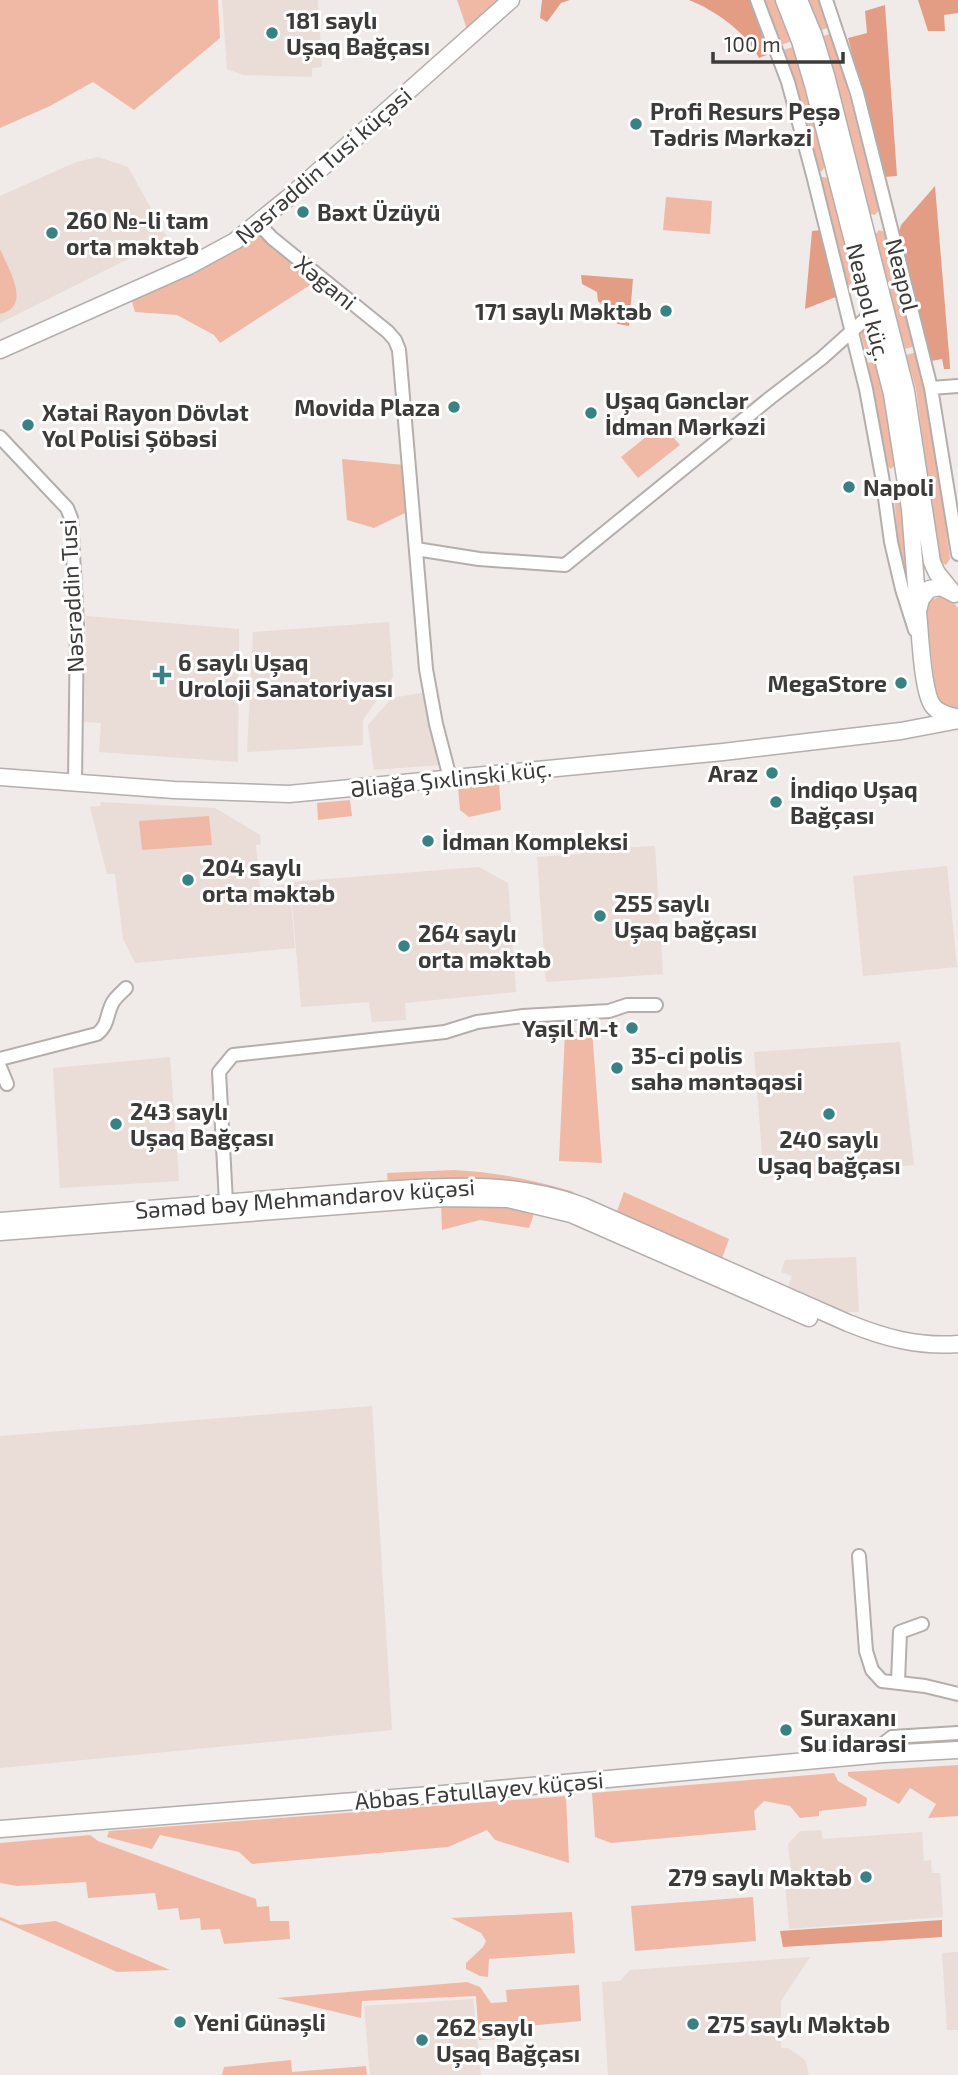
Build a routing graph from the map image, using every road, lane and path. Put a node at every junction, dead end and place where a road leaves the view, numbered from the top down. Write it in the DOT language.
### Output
graph roads {
  1 [pos="511,0"];
  2 [pos="757,0"];
  3 [pos="784,0"];
  4 [pos="799,0"];
  5 [pos="827,0"];
  6 [pos="258,223"];
  7 [pos="890,225"];
  8 [pos="864,229"];
  9 [pos="864,284"];
  10 [pos="841,291"];
  11 [pos="872,313"];
  12 [pos="851,331"];
  13 [pos="0,351"];
  14 [pos="958,386"];
  15 [pos="932,388"];
  16 [pos="0,437"];
  17 [pos="416,549"];
  18 [pos="958,554"];
  19 [pos="956,596"];
  20 [pos="918,611"];
  21 [pos="922,652"];
  22 [pos="926,685"];
  23 [pos="958,719"];
  24 [pos="901,731"];
  25 [pos="0,777"];
  26 [pos="450,778"];
  27 [pos="75,782"];
  28 [pos="126,988"];
  29 [pos="656,1004"];
  30 [pos="0,1059"];
  31 [pos="0,1066"];
  32 [pos="6,1084"];
  33 [pos="226,1202"];
  34 [pos="0,1221"];
  35 [pos="0,1232"];
  36 [pos="958,1344"];
  37 [pos="958,1353"];
  38 [pos="859,1556"];
  39 [pos="922,1624"];
  40 [pos="898,1681"];
  41 [pos="958,1694"];
  42 [pos="958,1733"];
  43 [pos="958,1750"];
  44 [pos="883,1754"];
  45 [pos="0,1829"];
  1 -- 6 [label="main road, Nəsrəddin Tusi küçəsi"];
  2 -- 10 [label="street"];
  3 -- 9 [label="main road, Neapol küç."];
  4 -- 8 [label="main road, Neapol küç."];
  5 -- 7 [label="street, Neapol"];
  6 -- 13 [label="main road, Nəsrəddin Tusi küçəsi"];
  6 -- 17 [label="street, Xəgani"];
  7 -- 8 [label="street"];
  7 -- 15 [label="street, Neapol"];
  8 -- 19 [label="main road, Neapol küç."];
  9 -- 10 [label="street"];
  9 -- 11 [label="main road, Neapol küç."];
  10 -- 12 [label="street"];
  11 -- 12 [label="street, Neapol"];
  11 -- 20 [label="main road, Neapol küç."];
  12 -- 17 [label="street, Neapol"];
  12 -- 21 [label="street"];
  14 -- 15 [label="street"];
  15 -- 18 [label="street, Neapol"];
  16 -- 27 [label="street, Nəsrəddin Tusi"];
  17 -- 26 [label="street"];
  19 -- 20 [label="main road"];
  20 -- 21 [label="main road, Neapol küç."];
  21 -- 22 [label="main road, Neapol küç."];
  22 -- 23 [label="main road"];
  22 -- 24 [label="main road"];
  23 -- 24 [label="main road, Əliağa Şıxlinski küç."];
  24 -- 26 [label="main road, Əliağa Şıxlinski küç."];
  25 -- 27 [label="main road, Əliağa Şıxlinski küç."];
  26 -- 27 [label="main road, Əliağa Şıxlinski küç."];
  28 -- 30 [label="street"];
  29 -- 33 [label="street"];
  31 -- 32 [label="street"];
  33 -- 34 [label="main road, Səməd bəy Mehmandarov küçəsi"];
  33 -- 36 [label="main road, Səməd bəy Mehmandarov küçəsi"];
  35 -- 37 [label="main road, Səməd bəy Mehmandarov küçəsi"];
  38 -- 40 [label="street"];
  39 -- 40 [label="street"];
  40 -- 41 [label="street"];
  42 -- 44 [label="street"];
  43 -- 44 [label="main road, Abbas Fətullayev küçəsi"];
  44 -- 45 [label="main road, Abbas Fətullayev küçəsi"];
}
